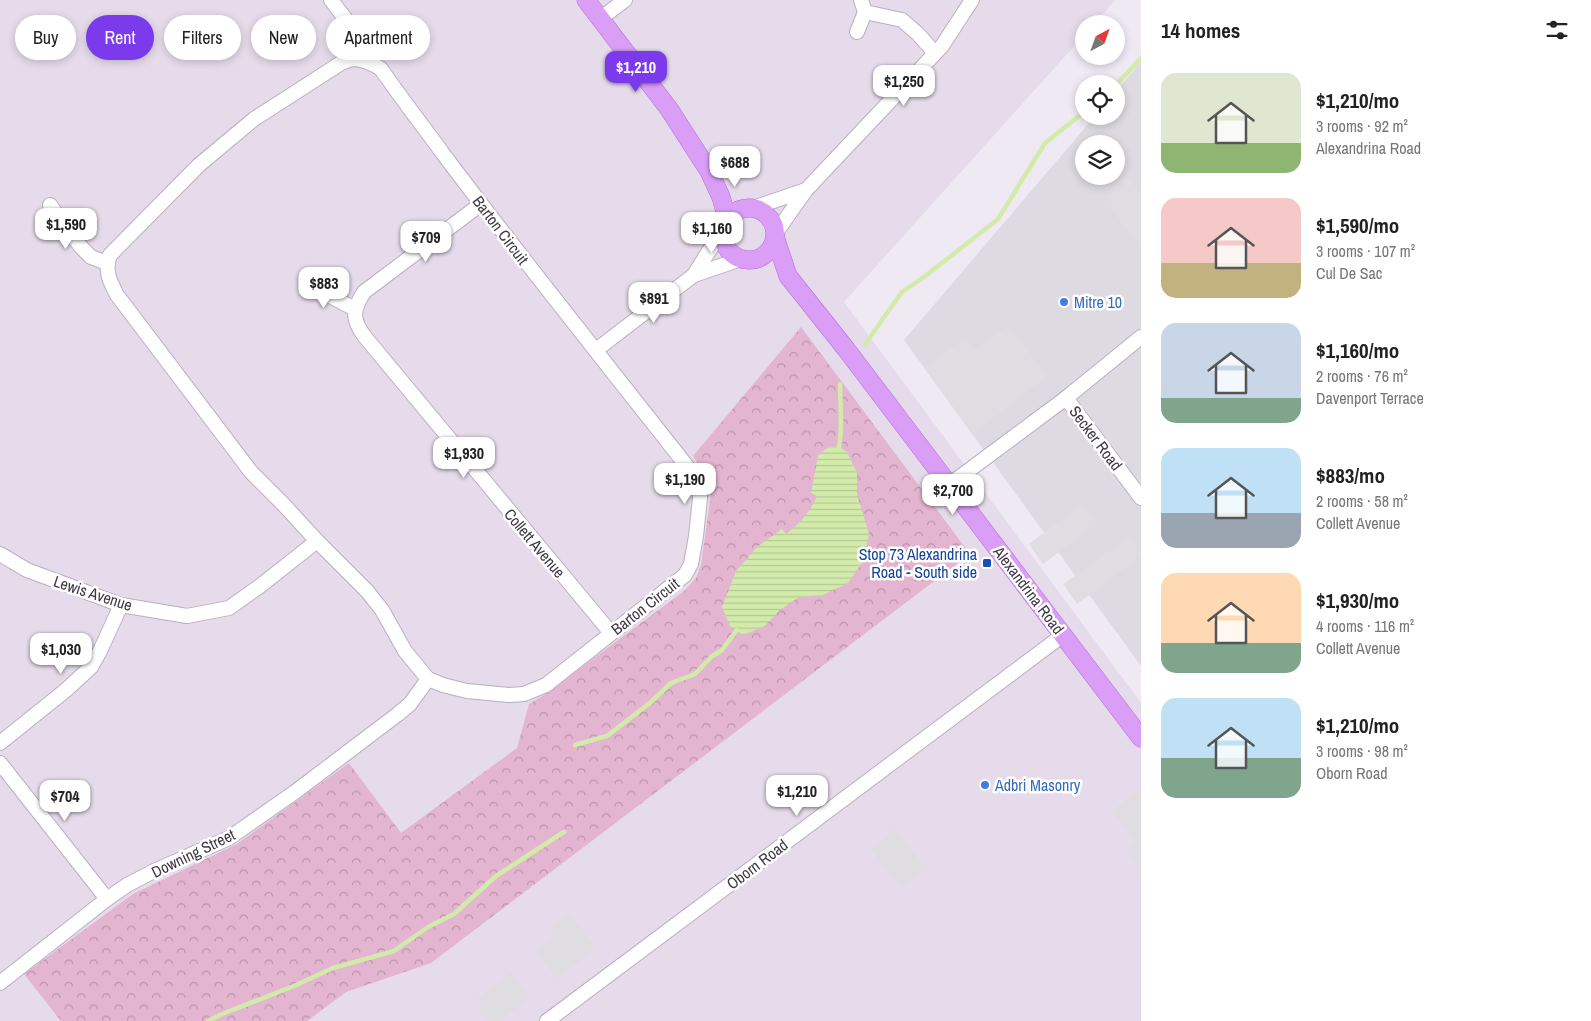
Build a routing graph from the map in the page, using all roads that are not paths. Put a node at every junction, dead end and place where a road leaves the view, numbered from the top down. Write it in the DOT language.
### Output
graph roads {
  1 [pos="331,0"];
  2 [pos="586,0"];
  3 [pos="625,0"];
  4 [pos="972,0"];
  5 [pos="863,6"];
  6 [pos="342,15"];
  7 [pos="600,19"];
  8 [pos="857,32"];
  9 [pos="936,53"];
  10 [pos="350,60"];
  11 [pos="363,60"];
  12 [pos="709,171"];
  13 [pos="806,190"];
  14 [pos="481,204"];
  15 [pos="50,205"];
  16 [pos="750,208"];
  17 [pos="725,224"];
  18 [pos="775,236"];
  19 [pos="744,260"];
  20 [pos="107,263"];
  21 [pos="694,275"];
  22 [pos="788,276"];
  23 [pos="318,278"];
  24 [pos="355,309"];
  25 [pos="1141,337"];
  26 [pos="596,350"];
  27 [pos="1066,398"];
  28 [pos="949,485"];
  29 [pos="1141,498"];
  30 [pos="317,541"];
  31 [pos="0,554"];
  32 [pos="121,605"];
  33 [pos="611,633"];
  34 [pos="1063,635"];
  35 [pos="428,679"];
  36 [pos="1141,738"];
  37 [pos="0,743"];
  38 [pos="0,762"];
  39 [pos="107,899"];
  40 [pos="0,983"];
  41 [pos="551,1020"];
  1 -- 6 [label="street"];
  2 -- 7 [label="main road"];
  3 -- 7 [label="street"];
  4 -- 9 [label="street"];
  5 -- 8 [label="street"];
  5 -- 9 [label="street"];
  7 -- 12 [label="main road"];
  9 -- 13 [label="street"];
  10 -- 20 [label="street"];
  11 -- 14 [label="street, Barton Circuit"];
  12 -- 16 [label="main road"];
  12 -- 17 [label="main road"];
  13 -- 16 [label="street"];
  13 -- 18 [label="street"];
  14 -- 24 [label="street"];
  14 -- 26 [label="street, Barton Circuit"];
  15 -- 20 [label="street"];
  16 -- 17 [label="main road"];
  16 -- 18 [label="main road"];
  17 -- 19 [label="main road"];
  17 -- 21 [label="street"];
  18 -- 19 [label="main road"];
  18 -- 22 [label="main road, Alexandrina Road"];
  19 -- 21 [label="street"];
  19 -- 22 [label="main road, Alexandrina Road"];
  20 -- 30 [label="street"];
  21 -- 26 [label="street"];
  22 -- 28 [label="main road, Alexandrina Road"];
  23 -- 24 [label="street"];
  24 -- 33 [label="street, Collett Avenue"];
  25 -- 27 [label="street"];
  26 -- 33 [label="street, Barton Circuit"];
  27 -- 28 [label="street, Secker Road"];
  27 -- 29 [label="street, Secker Road"];
  28 -- 34 [label="main road, Alexandrina Road"];
  30 -- 32 [label="street, Lewis Avenue"];
  30 -- 35 [label="street"];
  31 -- 32 [label="street, Lewis Avenue"];
  32 -- 37 [label="street"];
  33 -- 35 [label="street, Barton Circuit"];
  34 -- 36 [label="main road, Alexandrina Road"];
  34 -- 41 [label="street, Oborn Road"];
  35 -- 39 [label="street, Downing Street"];
  38 -- 39 [label="street"];
  39 -- 40 [label="street, Downing Street"];
}
